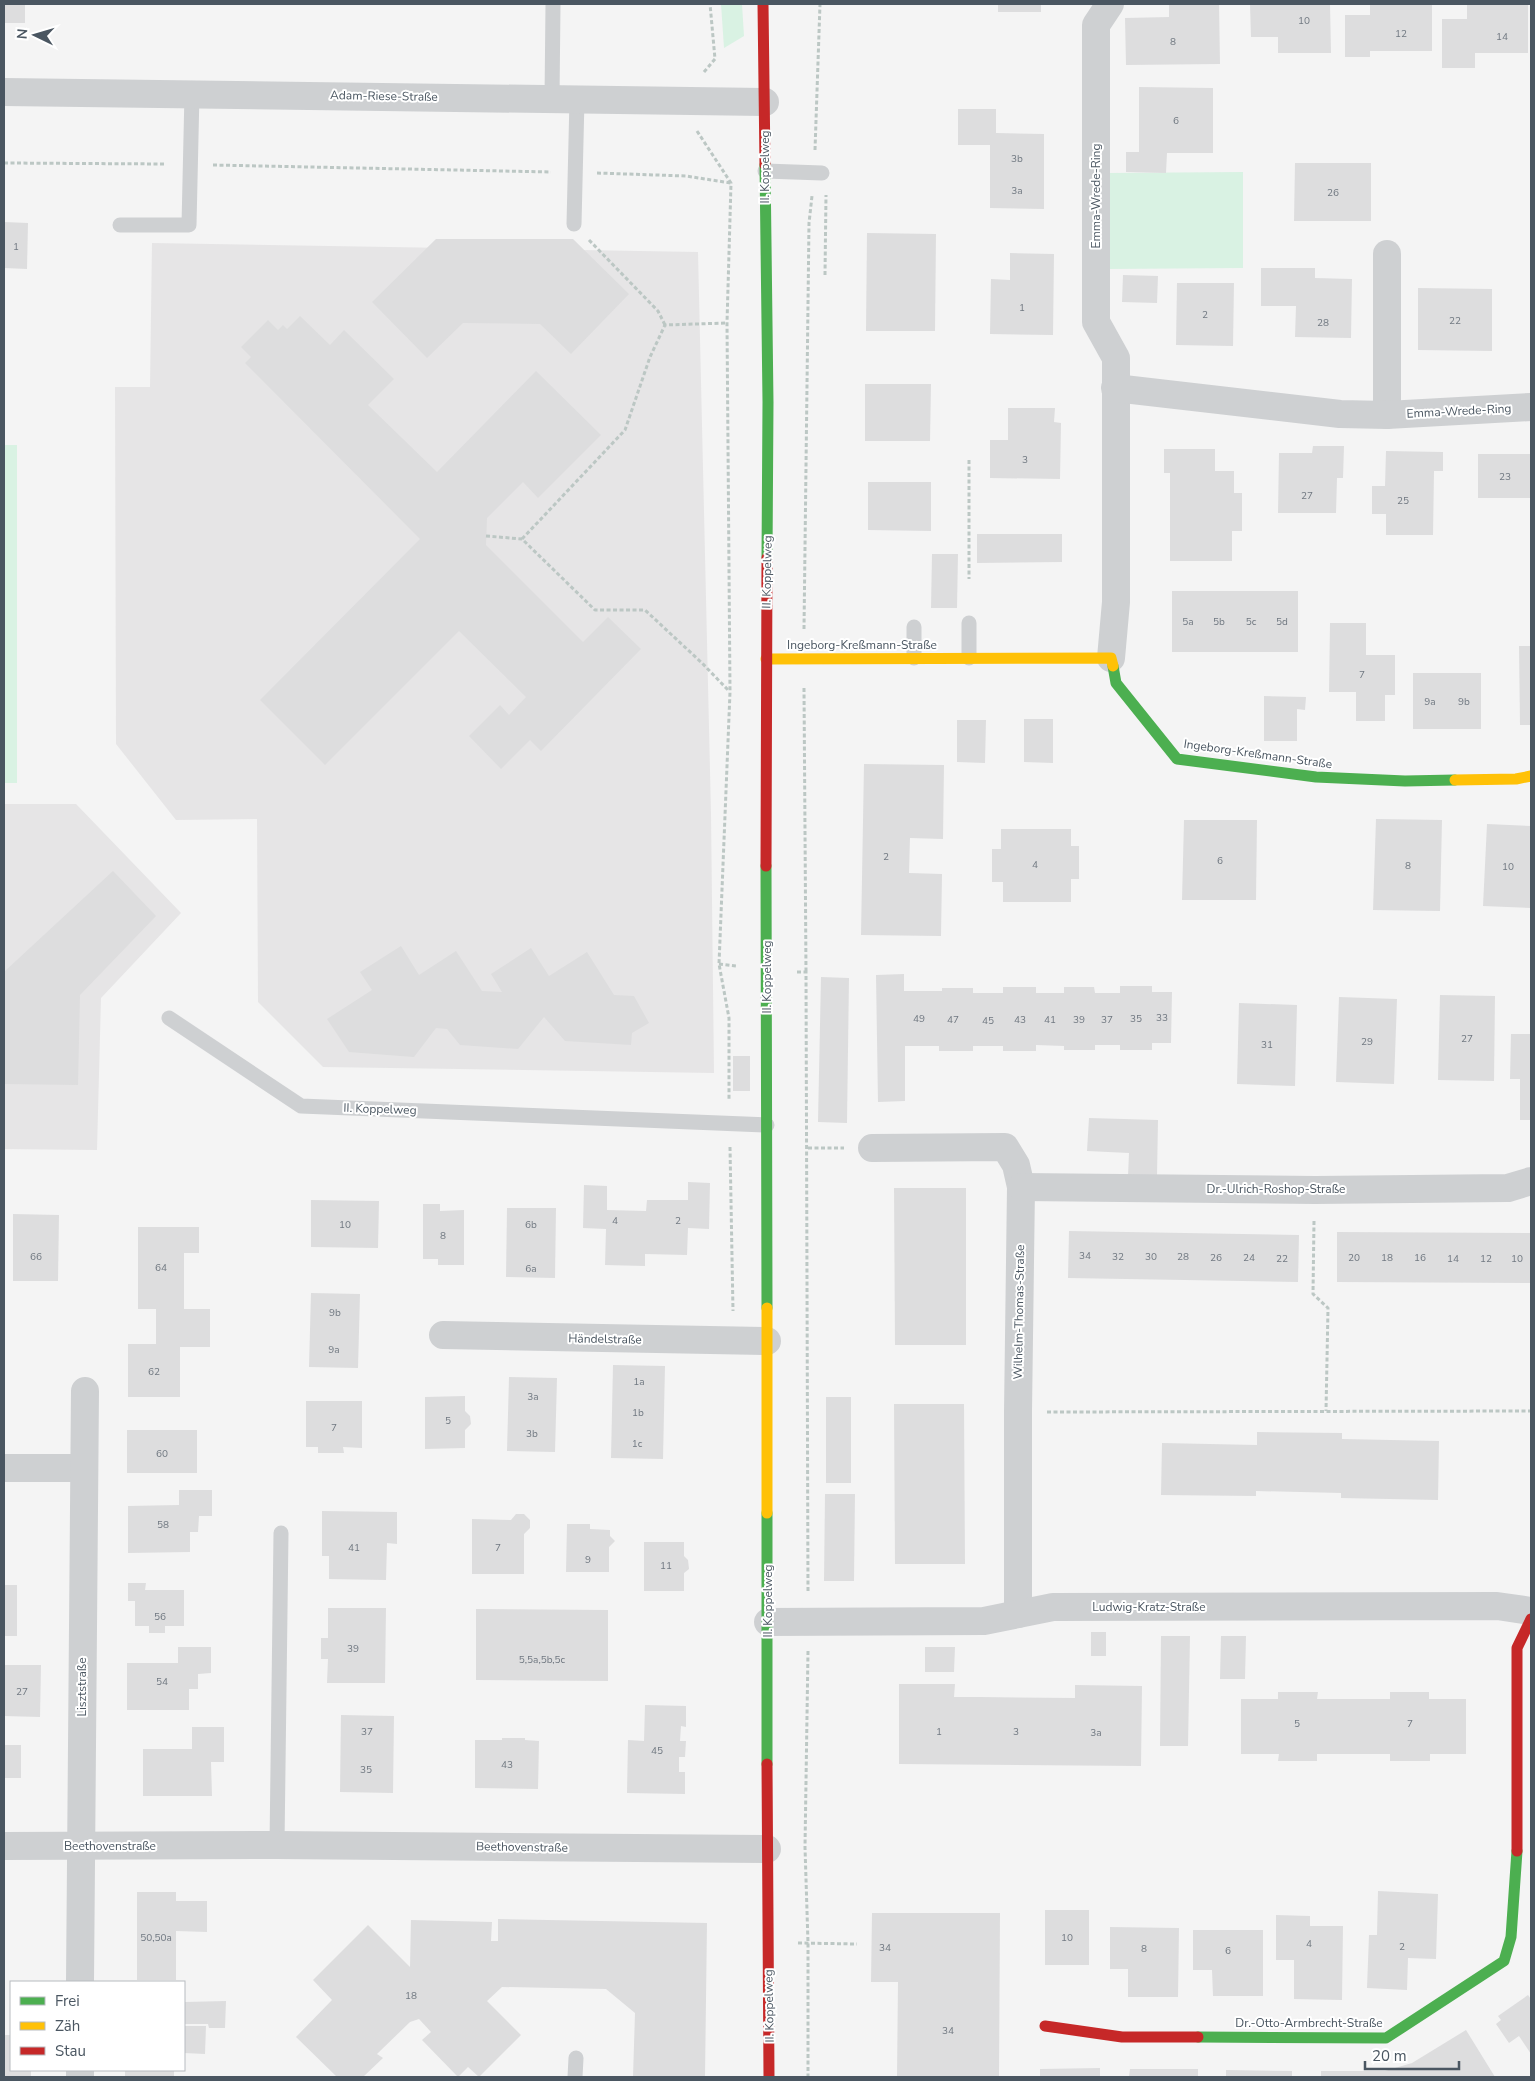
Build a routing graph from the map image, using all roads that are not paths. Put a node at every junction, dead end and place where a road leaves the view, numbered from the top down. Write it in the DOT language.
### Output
graph roads {
  1 [pos="553,4"];
  2 [pos="764,4"];
  3 [pos="1110,4"];
  4 [pos="4,92"];
  5 [pos="192,93"];
  6 [pos="564,99"];
  7 [pos="765,102"];
  8 [pos="765,171"];
  9 [pos="818,173"];
  10 [pos="574,224"];
  11 [pos="120,226"];
  12 [pos="1387,254"];
  13 [pos="1115,388"];
  14 [pos="1531,407"];
  15 [pos="1387,415"];
  16 [pos="969,623"];
  17 [pos="914,628"];
  18 [pos="914,658"];
  19 [pos="969,658"];
  20 [pos="1110,658"];
  21 [pos="766,659"];
  22 [pos="1531,776"];
  23 [pos="169,1018"];
  24 [pos="767,1125"];
  25 [pos="872,1148"];
  26 [pos="1531,1181"];
  27 [pos="1021,1187"];
  28 [pos="443,1336"];
  29 [pos="768,1341"];
  30 [pos="84,1391"];
  31 [pos="4,1468"];
  32 [pos="84,1468"];
  33 [pos="281,1533"];
  34 [pos="1531,1612"];
  35 [pos="1018,1614"];
  36 [pos="1531,1619"];
  37 [pos="768,1622"];
  38 [pos="277,1845"];
  39 [pos="4,1846"];
  40 [pos="81,1846"];
  41 [pos="767,1848"];
  42 [pos="80,1981"];
  43 [pos="1045,2026"];
  44 [pos="576,2058"];
  45 [pos="575,2077"];
  46 [pos="769,2077"];
  1 -- 6 [label="lane"];
  2 -- 7 [label="street, II. Koppelweg"];
  3 -- 13 [label="street, Emma-Wrede-Ring"];
  4 -- 5 [label="street, Adam-Riese-Straße"];
  5 -- 6 [label="street, Adam-Riese-Straße"];
  5 -- 11 [label="lane"];
  6 -- 7 [label="street, Adam-Riese-Straße"];
  6 -- 10 [label="lane"];
  7 -- 8 [label="street, II. Koppelweg"];
  8 -- 9 [label="lane"];
  8 -- 21 [label="street, II. Koppelweg"];
  12 -- 15 [label="street"];
  13 -- 15 [label="street, Emma-Wrede-Ring"];
  13 -- 20 [label="street, Emma-Wrede-Ring"];
  14 -- 15 [label="street, Emma-Wrede-Ring"];
  16 -- 19 [label="lane"];
  17 -- 18 [label="lane"];
  18 -- 19 [label="street, Ingeborg-Kreßmann-Straße"];
  18 -- 21 [label="street, Ingeborg-Kreßmann-Straße"];
  19 -- 20 [label="street, Ingeborg-Kreßmann-Straße"];
  20 -- 22 [label="street, Ingeborg-Kreßmann-Straße"];
  21 -- 24 [label="street, II. Koppelweg"];
  23 -- 24 [label="lane, II. Koppelweg"];
  24 -- 29 [label="street, II. Koppelweg"];
  25 -- 27 [label="street, Wilhelm-Thomas-Straße"];
  26 -- 27 [label="street, Dr.-Ulrich-Roshop-Straße"];
  27 -- 35 [label="street, Wilhelm-Thomas-Straße"];
  28 -- 29 [label="street, Händelstraße"];
  29 -- 37 [label="street, II. Koppelweg"];
  30 -- 32 [label="street, Lisztstraße"];
  31 -- 32 [label="street"];
  32 -- 40 [label="street, Lisztstraße"];
  33 -- 38 [label="lane"];
  34 -- 35 [label="street, Ludwig-Kratz-Straße"];
  35 -- 37 [label="street, Ludwig-Kratz-Straße"];
  36 -- 43 [label="street, Dr.-Otto-Armbrecht-Straße"];
  37 -- 41 [label="street, II. Koppelweg"];
  38 -- 40 [label="street, Beethovenstraße"];
  38 -- 41 [label="street, Beethovenstraße"];
  39 -- 40 [label="street, Beethovenstraße"];
  40 -- 42 [label="street, Lisztstraße"];
  41 -- 46 [label="street, II. Koppelweg"];
  44 -- 45 [label="lane"];
}
